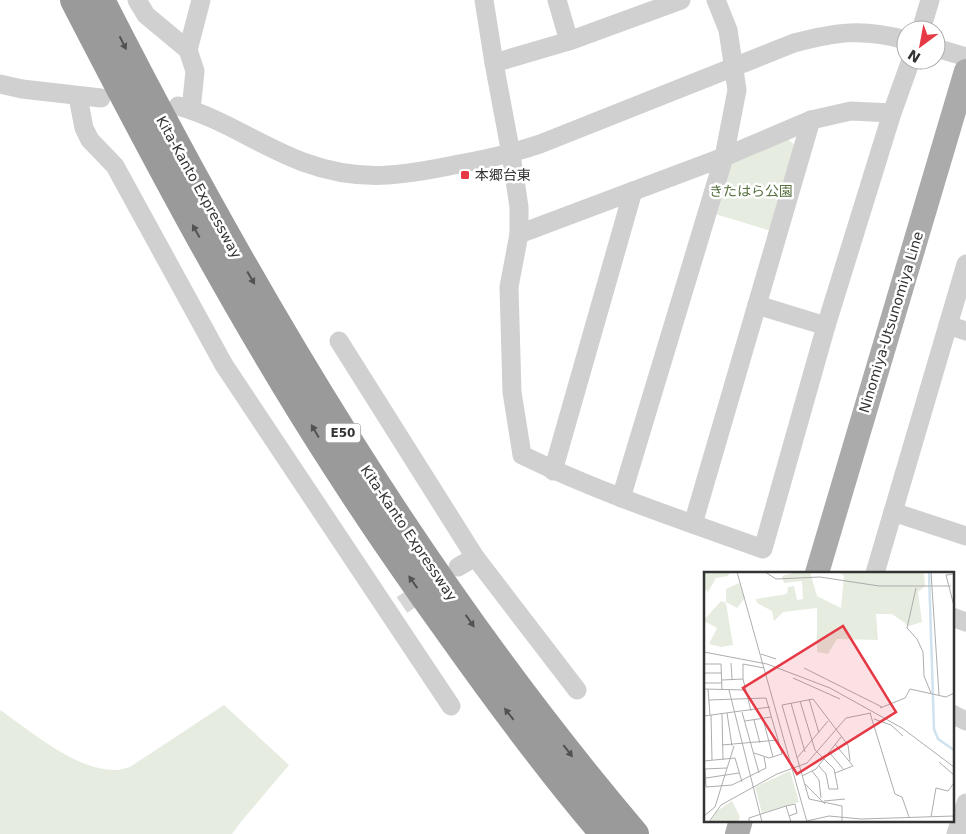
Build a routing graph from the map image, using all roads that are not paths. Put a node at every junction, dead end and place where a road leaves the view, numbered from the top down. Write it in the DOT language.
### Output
graph roads {
  1 [pos="74,0"];
  2 [pos="100,0"];
  3 [pos="137,0"];
  4 [pos="201,0"];
  5 [pos="484,0"];
  6 [pos="557,0"];
  7 [pos="681,0"];
  8 [pos="716,0"];
  9 [pos="930,0"];
  10 [pos="638,8"];
  11 [pos="924,20"];
  12 [pos="896,38"];
  13 [pos="569,41"];
  14 [pos="188,50"];
  15 [pos="946,51"];
  16 [pos="966,57"];
  17 [pos="494,63"];
  18 [pos="734,66"];
  19 [pos="907,70"];
  20 [pos="966,71"];
  21 [pos="0,84"];
  22 [pos="78,97"];
  23 [pos="101,98"];
  24 [pos="892,113"];
  25 [pos="811,120"];
  26 [pos="511,154"];
  27 [pos="724,157"];
  28 [pos="634,191"];
  29 [pos="518,234"];
  30 [pos="966,264"];
  31 [pos="757,305"];
  32 [pos="948,325"];
  33 [pos="826,326"];
  34 [pos="966,331"];
  35 [pos="339,341"];
  36 [pos="553,471"];
  37 [pos="621,498"];
  38 [pos="894,512"];
  39 [pos="693,524"];
  40 [pos="965,531"];
  41 [pos="475,557"];
  42 [pos="458,568"];
  43 [pos="817,572"];
  44 [pos="876,572"];
  45 [pos="954,618"];
  46 [pos="966,622"];
  47 [pos="577,690"];
  48 [pos="451,706"];
  49 [pos="954,715"];
  50 [pos="966,720"];
  51 [pos="604,834"];
  52 [pos="635,834"];
  51 -- 1 [label="highway, Kita-Kanto Expressway / E50, one-way"];
  2 -- 52 [label="highway, Kita-Kanto Expressway / E50, one-way"];
  3 -- 14 [label="street"];
  4 -- 14 [label="street"];
  5 -- 17 [label="street"];
  6 -- 13 [label="street"];
  7 -- 10 [label="street"];
  8 -- 18 [label="street"];
  9 -- 11 [label="street"];
  10 -- 13 [label="street"];
  12 -- 18 [label="street"];
  13 -- 17 [label="street"];
  14 -- 26 [label="street"];
  15 -- 16 [label="street"];
  17 -- 26 [label="street"];
  18 -- 26 [label="street"];
  18 -- 27 [label="street"];
  19 -- 24 [label="street"];
  20 -- 43 [label="main road, Ninomiya-Utsunomiya Line"];
  21 -- 22 [label="street"];
  22 -- 23 [label="street"];
  22 -- 48 [label="street"];
  24 -- 25 [label="street"];
  24 -- 33 [label="street"];
  25 -- 27 [label="street"];
  25 -- 31 [label="street"];
  26 -- 29 [label="street"];
  27 -- 28 [label="street"];
  27 -- 37 [label="street"];
  28 -- 29 [label="street"];
  28 -- 36 [label="street"];
  29 -- 36 [label="street"];
  30 -- 32 [label="street"];
  31 -- 33 [label="street"];
  31 -- 39 [label="street"];
  32 -- 34 [label="street"];
  32 -- 38 [label="street"];
  33 -- 39 [label="street"];
  35 -- 41 [label="street"];
  36 -- 37 [label="street"];
  37 -- 39 [label="street"];
  38 -- 40 [label="street"];
  38 -- 44 [label="street"];
  41 -- 42 [label="street"];
  41 -- 47 [label="street"];
  45 -- 46 [label="street"];
  49 -- 50 [label="street"];
}
